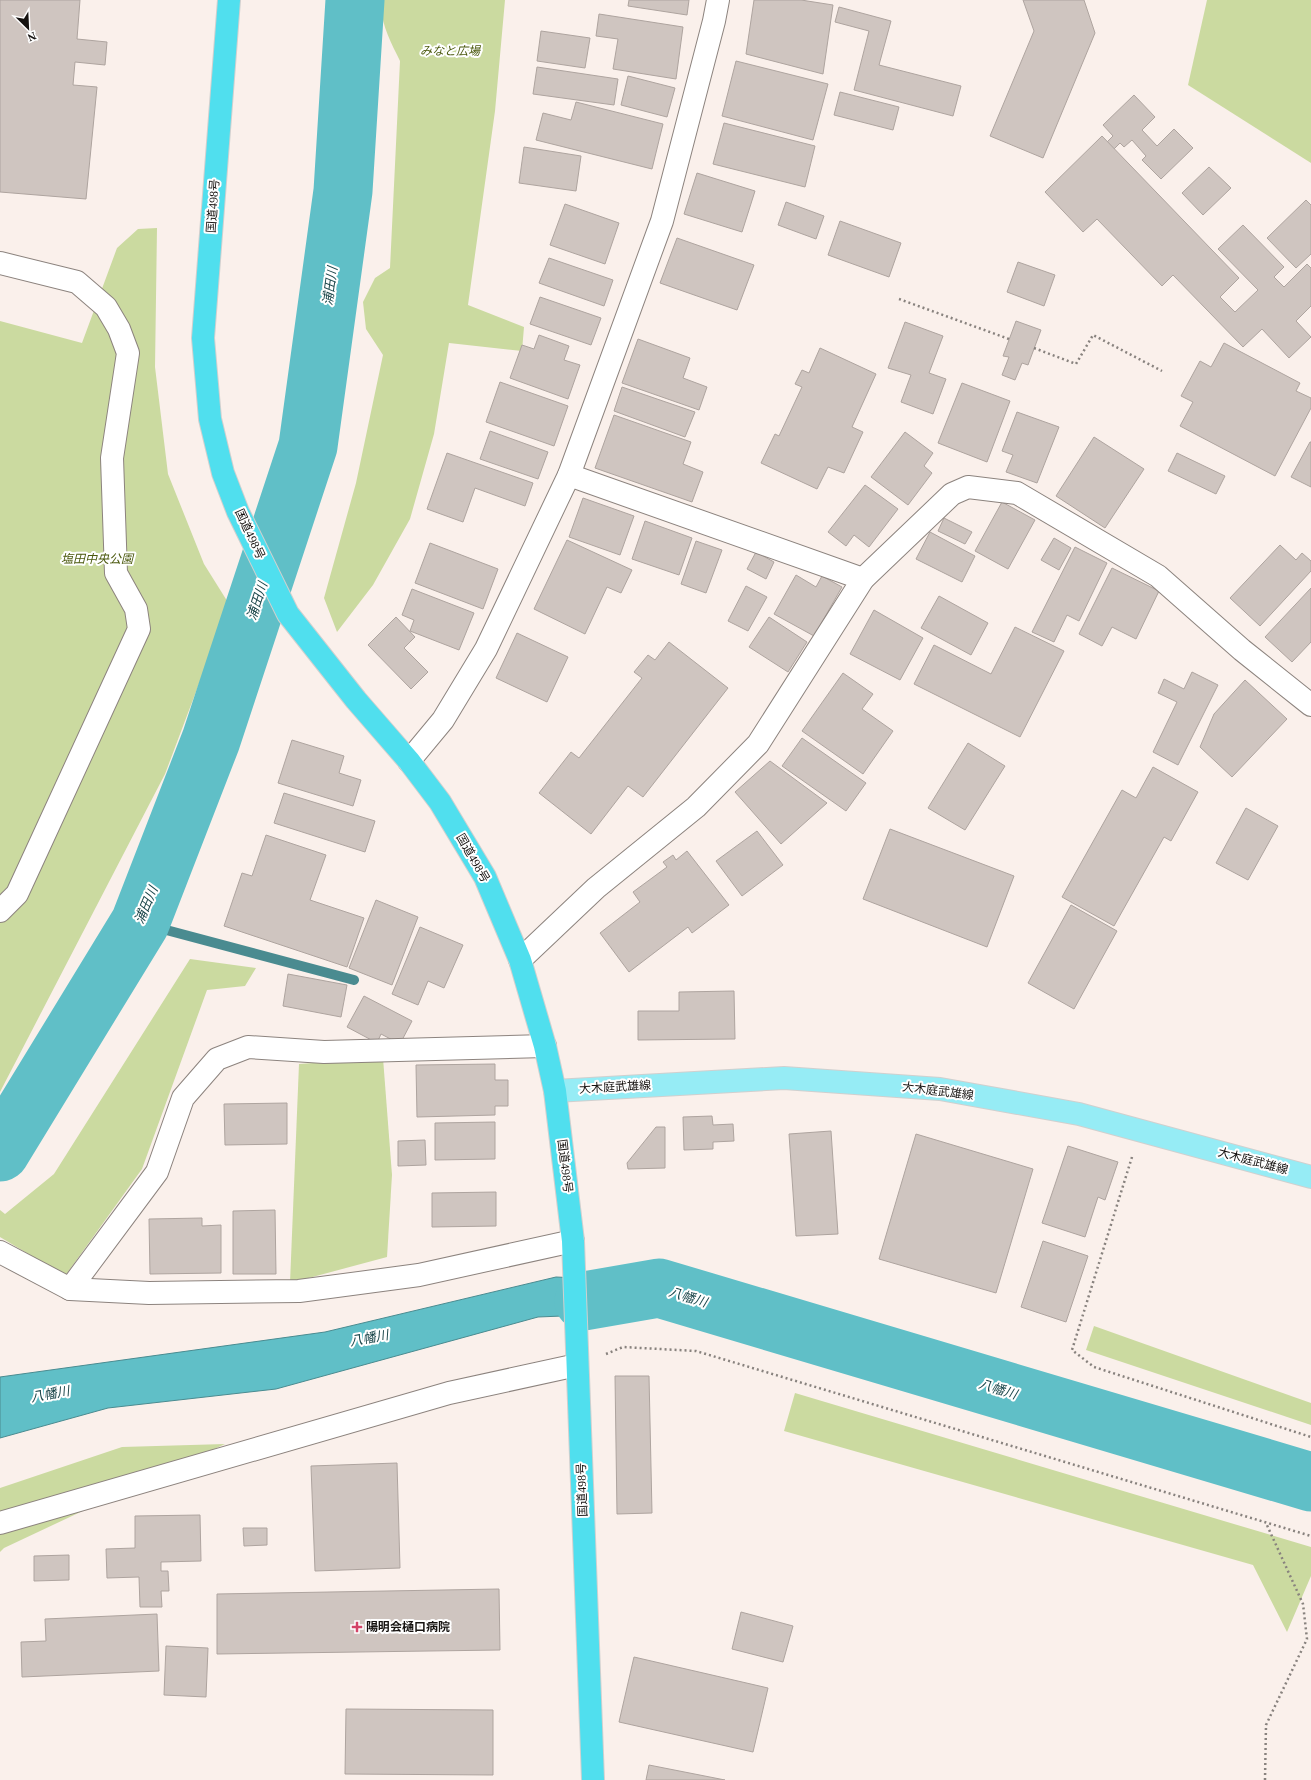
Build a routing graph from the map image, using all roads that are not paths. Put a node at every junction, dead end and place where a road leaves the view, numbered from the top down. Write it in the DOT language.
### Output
graph roads {
  1 [pos="229,0"];
  2 [pos="718,0"];
  3 [pos="0,263"];
  4 [pos="569,475"];
  5 [pos="863,579"];
  6 [pos="1311,705"];
  7 [pos="409,760"];
  8 [pos="0,911"];
  9 [pos="520,960"];
  10 [pos="545,1046"];
  11 [pos="555,1091"];
  12 [pos="1311,1177"];
  13 [pos="573,1241"];
  14 [pos="2,1254"];
  15 [pos="70,1289"];
  16 [pos="577,1365"];
  17 [pos="0,1523"];
  18 [pos="592,1780"];
  1 -- 7 [label="highway, 国道498号"];
  2 -- 4 [label="street"];
  3 -- 8 [label="street"];
  4 -- 5 [label="street"];
  4 -- 7 [label="street"];
  5 -- 6 [label="street"];
  5 -- 9 [label="street"];
  7 -- 9 [label="highway, 国道498号"];
  9 -- 10 [label="highway, 国道498号"];
  10 -- 11 [label="highway, 国道498号"];
  10 -- 15 [label="street"];
  11 -- 12 [label="main road, 大木庭武雄線"];
  11 -- 13 [label="highway, 国道498号"];
  13 -- 15 [label="street"];
  13 -- 16 [label="highway, 国道498号"];
  14 -- 15 [label="street"];
  16 -- 17 [label="street"];
  16 -- 18 [label="highway, 国道498号"];
}
